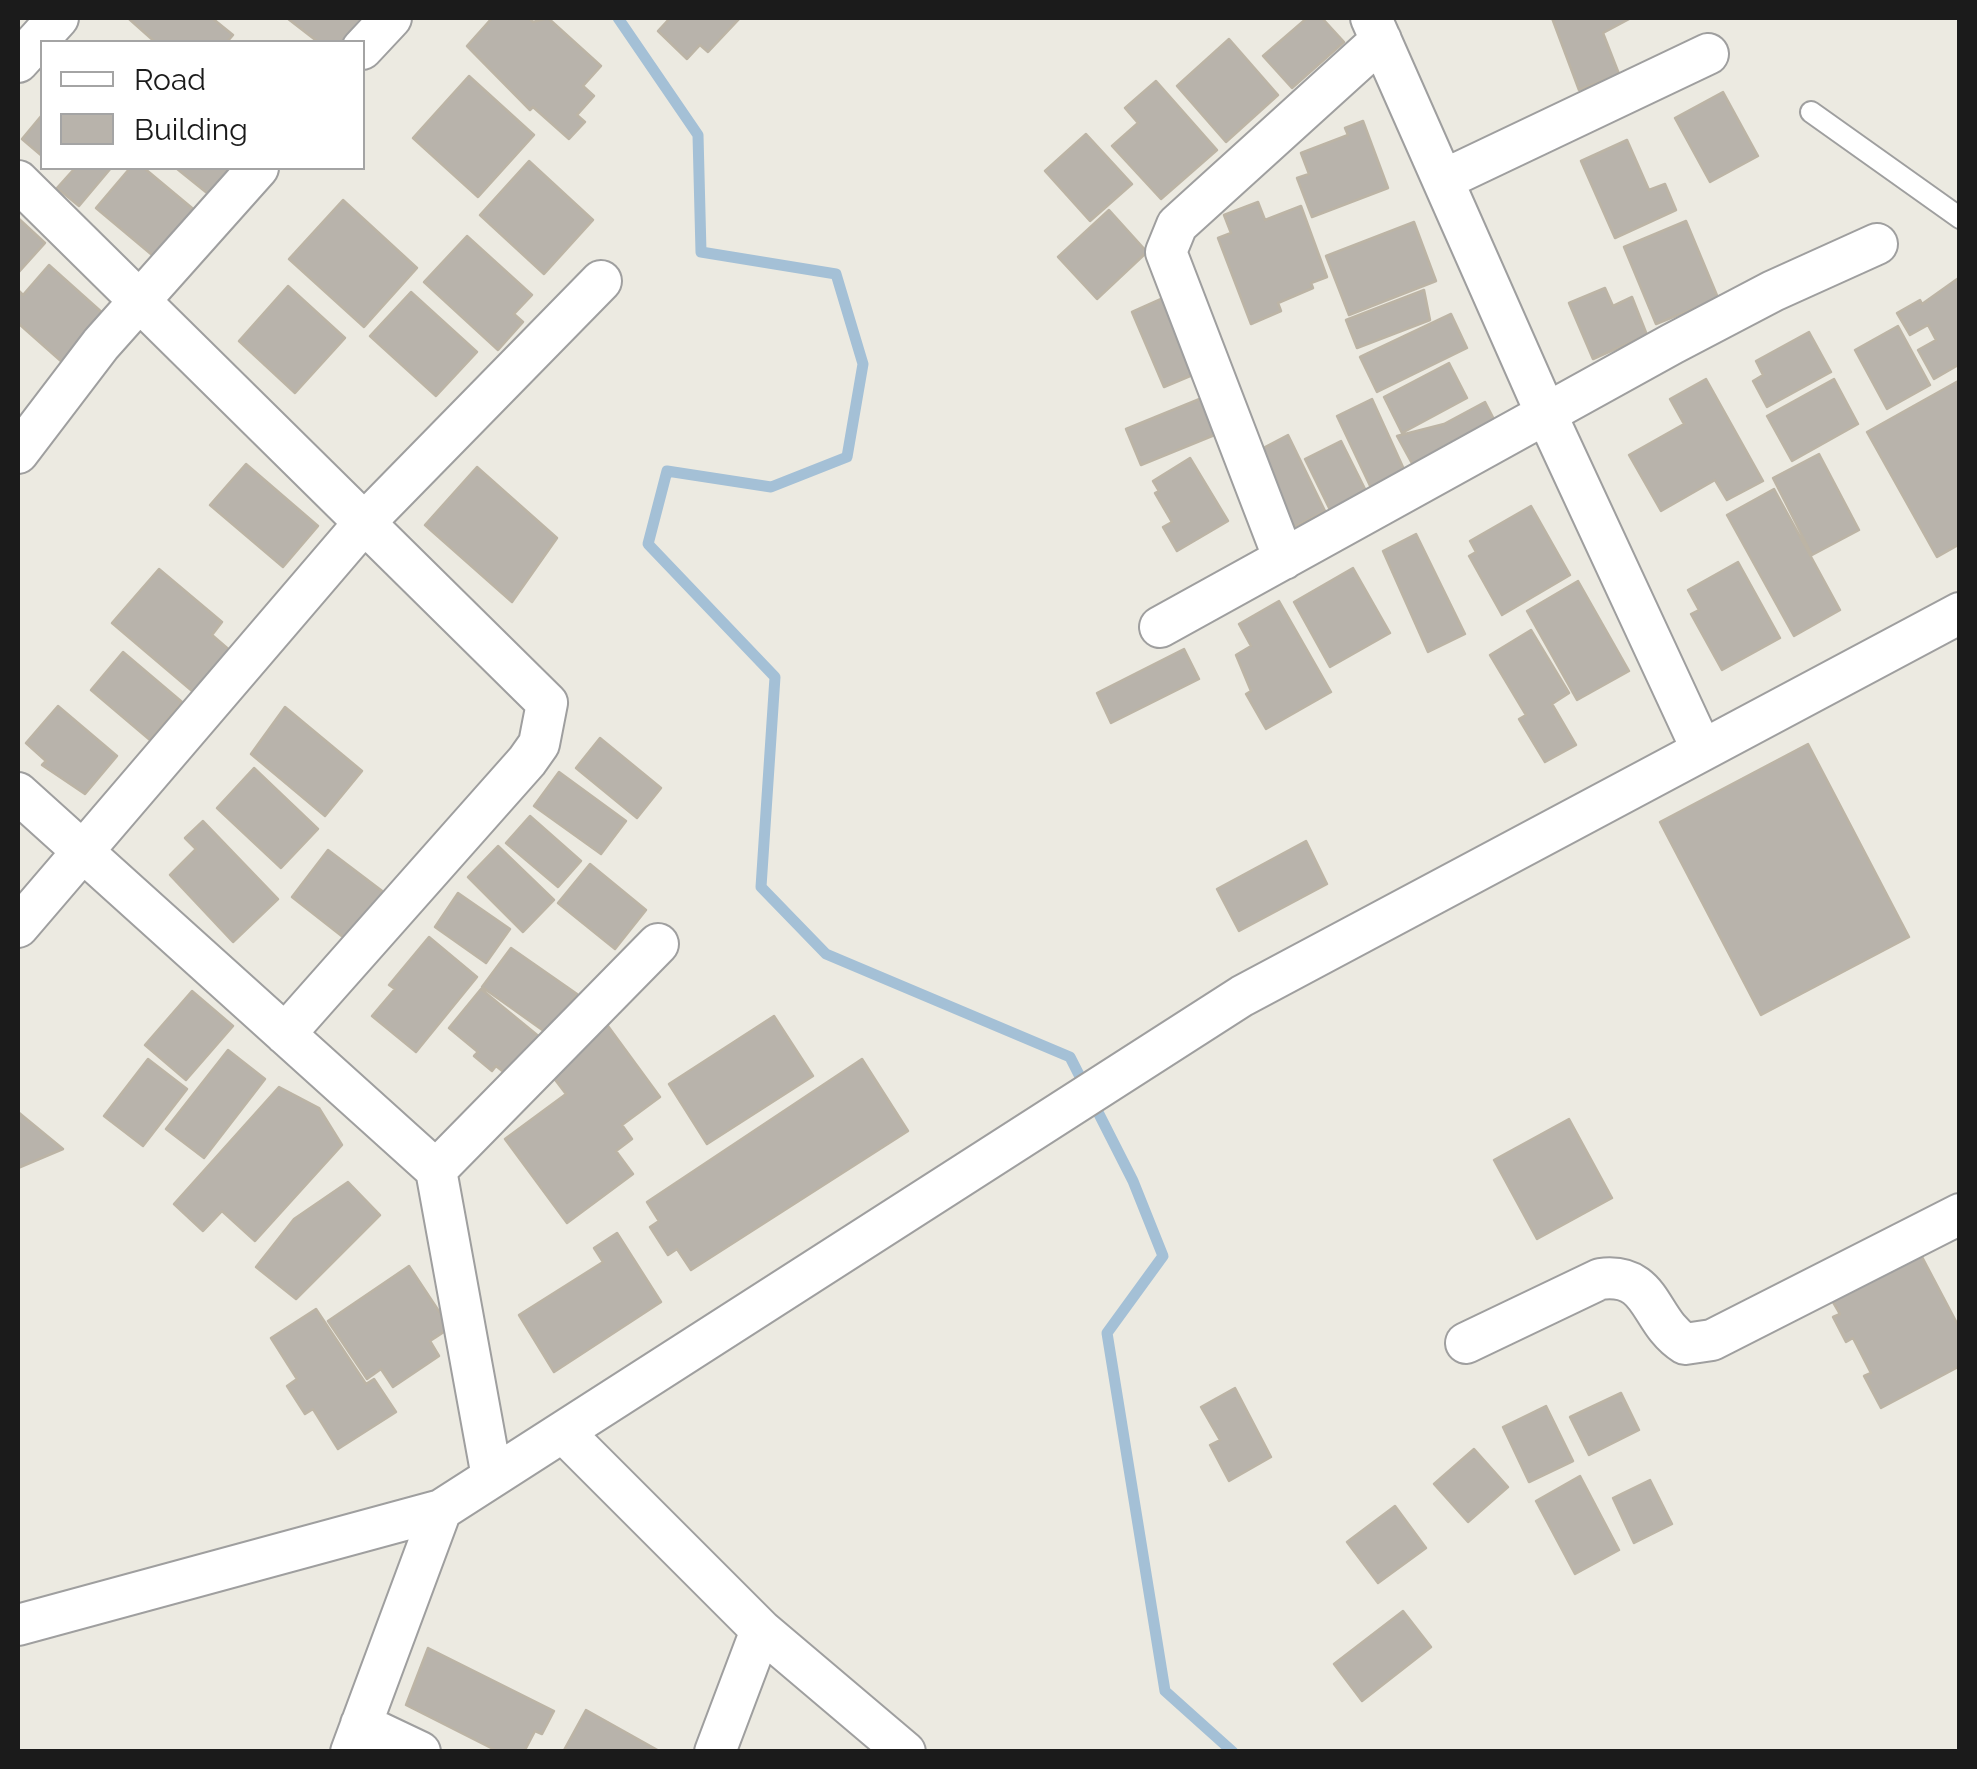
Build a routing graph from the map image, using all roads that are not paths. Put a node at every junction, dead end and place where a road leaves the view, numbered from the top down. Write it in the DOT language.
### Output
graph roads {
  1 [pos="58,18"];
  2 [pos="390,18"];
  3 [pos="1376,29"];
  4 [pos="365,46"];
  5 [pos="1708,54"];
  6 [pos="18,62"];
  7 [pos="1811,112"];
  8 [pos="256,170"];
  9 [pos="1443,180"];
  10 [pos="18,181"];
  11 [pos="1960,218"];
  12 [pos="1877,244"];
  13 [pos="601,281"];
  14 [pos="142,299"];
  15 [pos="1547,416"];
  16 [pos="18,453"];
  17 [pos="364,523"];
  18 [pos="1284,559"];
  19 [pos="1960,613"];
  20 [pos="1160,627"];
  21 [pos="1702,750"];
  22 [pos="18,793"];
  23 [pos="83,851"];
  24 [pos="18,927"];
  25 [pos="658,944"];
  26 [pos="285,1034"];
  27 [pos="436,1170"];
  28 [pos="1960,1214"];
  29 [pos="1466,1343"];
  30 [pos="563,1432"];
  31 [pos="492,1476"];
  32 [pos="441,1510"];
  33 [pos="18,1625"];
  34 [pos="761,1630"];
  35 [pos="356,1738"];
  36 [pos="420,1752"];
  37 [pos="715,1752"];
  38 [pos="905,1752"];
  1 -- 6 [label="street"];
  2 -- 4 [label="street"];
  3 -- 9 [label="street"];
  3 -- 18 [label="street"];
  5 -- 9 [label="street"];
  7 -- 11 [label="lane"];
  8 -- 14 [label="street"];
  9 -- 15 [label="street"];
  10 -- 14 [label="street"];
  12 -- 15 [label="street"];
  13 -- 17 [label="street"];
  14 -- 16 [label="street"];
  14 -- 17 [label="street"];
  15 -- 18 [label="street"];
  15 -- 21 [label="street"];
  17 -- 23 [label="street"];
  17 -- 26 [label="street"];
  18 -- 20 [label="street"];
  19 -- 21 [label="street"];
  21 -- 30 [label="street"];
  22 -- 23 [label="street"];
  23 -- 24 [label="street"];
  23 -- 26 [label="street"];
  25 -- 27 [label="street"];
  26 -- 27 [label="street"];
  27 -- 31 [label="street"];
  28 -- 29 [label="street"];
  30 -- 31 [label="street"];
  30 -- 34 [label="street"];
  31 -- 32 [label="street"];
  32 -- 33 [label="street"];
  32 -- 35 [label="street"];
  34 -- 37 [label="street"];
  34 -- 38 [label="street"];
  35 -- 36 [label="street"];
}
